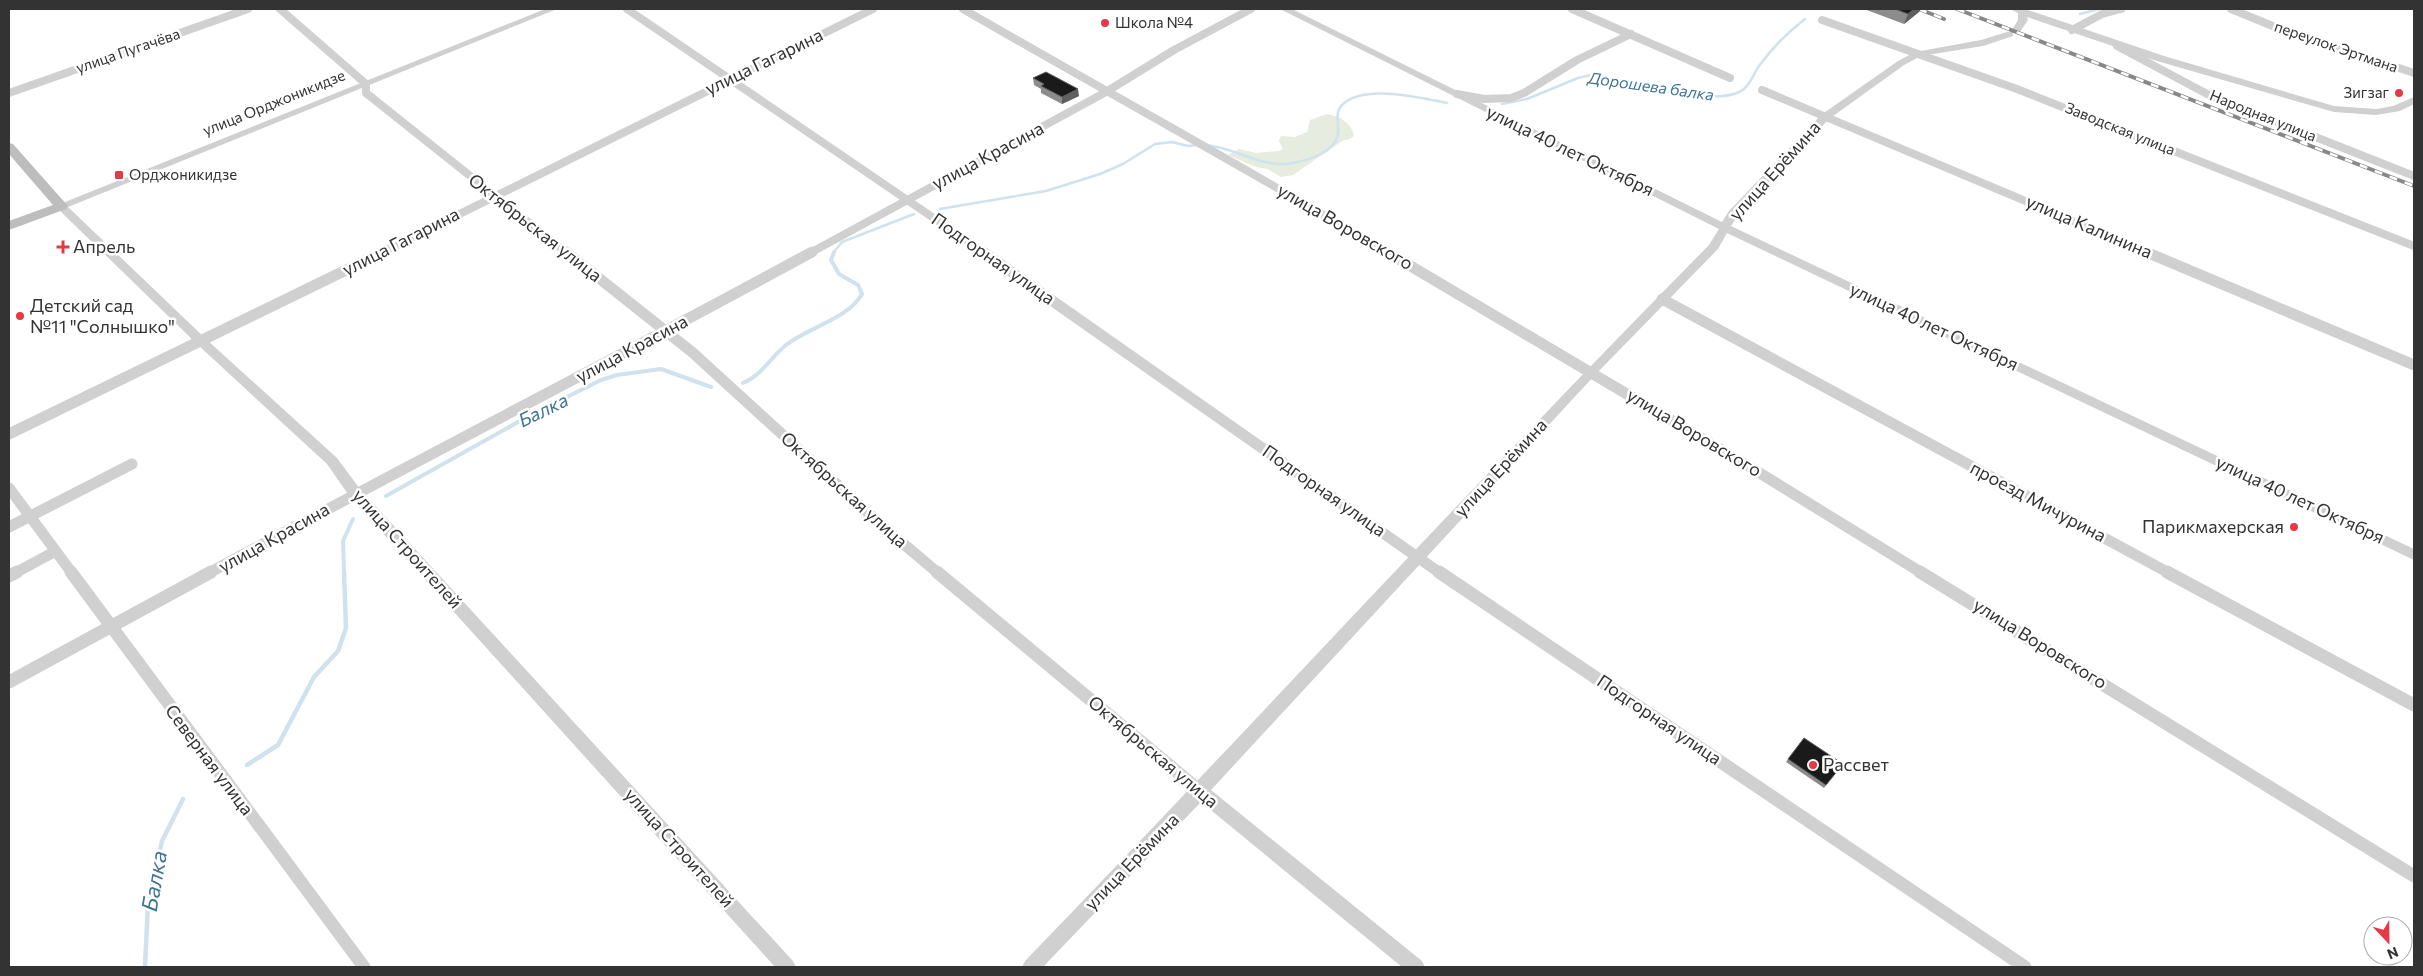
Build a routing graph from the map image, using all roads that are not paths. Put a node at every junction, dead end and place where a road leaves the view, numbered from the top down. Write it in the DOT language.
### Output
graph roads {
  1 [pos="248,9"];
  2 [pos="280,9"];
  3 [pos="552,9"];
  4 [pos="627,9"];
  5 [pos="873,9"];
  6 [pos="963,9"];
  7 [pos="1251,9"];
  8 [pos="1285,9"];
  9 [pos="1572,9"];
  10 [pos="2121,9"];
  11 [pos="2231,9"];
  12 [pos="2018,10"];
  13 [pos="1822,20"];
  14 [pos="2072,30"];
  15 [pos="1631,34"];
  16 [pos="2117,46"];
  17 [pos="1918,54"];
  18 [pos="2414,73"];
  19 [pos="732,78"];
  20 [pos="1730,78"];
  21 [pos="366,84"];
  22 [pos="1762,90"];
  23 [pos="1106,92"];
  24 [pos="9,93"];
  25 [pos="1457,94"];
  26 [pos="2297,99"];
  27 [pos="2414,99"];
  28 [pos="1824,117"];
  29 [pos="9,147"];
  30 [pos="2414,176"];
  31 [pos="494,196"];
  32 [pos="908,199"];
  33 [pos="61,206"];
  34 [pos="9,226"];
  35 [pos="1724,228"];
  36 [pos="2414,246"];
  37 [pos="1662,299"];
  38 [pos="666,332"];
  39 [pos="202,342"];
  40 [pos="2414,365"];
  41 [pos="1591,372"];
  42 [pos="9,434"];
  43 [pos="132,464"];
  44 [pos="9,488"];
  45 [pos="356,493"];
  46 [pos="31,516"];
  47 [pos="9,527"];
  48 [pos="54,552"];
  49 [pos="2414,554"];
  50 [pos="1417,557"];
  51 [pos="9,576"];
  52 [pos="110,626"];
  53 [pos="9,682"];
  54 [pos="2414,705"];
  55 [pos="1200,791"];
  56 [pos="2414,876"];
  57 [pos="364,967"];
  58 [pos="787,967"];
  59 [pos="1031,967"];
  60 [pos="1416,967"];
  61 [pos="2025,967"];
  1 -- 24 [label="street, улица Пугачёва"];
  2 -- 21 [label="street, Октябрьская улица"];
  3 -- 21 [label="street, улица Орджоникидзе"];
  4 -- 19 [label="street, Подгорная улица"];
  5 -- 19 [label="street, улица Гагарина"];
  6 -- 23 [label="street, улица Воровского"];
  7 -- 23 [label="street, улица Красина"];
  8 -- 25 [label="street, улица 40 лет Октября"];
  9 -- 15 [label="street"];
  10 -- 14 [label="street"];
  11 -- 18 [label="street, переулок Эртмана"];
  12 -- 14 [label="street, Народная улица"];
  12 -- 17 [label="street, улица Ерёмина"];
  13 -- 17 [label="street, Заводская улица"];
  14 -- 16 [label="street, Народная улица"];
  15 -- 20 [label="street"];
  15 -- 25 [label="street, улица 40 лет Октября"];
  16 -- 26 [label="street, Народная улица"];
  16 -- 30 [label="street, Народная улица"];
  17 -- 28 [label="street, улица Ерёмина"];
  17 -- 36 [label="street, Заводская улица"];
  19 -- 31 [label="street, улица Гагарина"];
  19 -- 32 [label="street, Подгорная улица"];
  21 -- 31 [label="street, Октябрьская улица"];
  21 -- 33 [label="street, улица Орджоникидзе"];
  22 -- 28 [label="street, улица Калинина"];
  23 -- 32 [label="street, улица Красина"];
  23 -- 41 [label="street, улица Воровского"];
  25 -- 35 [label="street, улица 40 лет Октября"];
  26 -- 27 [label="street"];
  28 -- 35 [label="street, улица Ерёмина"];
  28 -- 40 [label="street, улица Калинина"];
  29 -- 33 [label="main road, улица Строителей"];
  31 -- 38 [label="street, Октябрьская улица"];
  31 -- 39 [label="street, улица Гагарина"];
  32 -- 38 [label="street, улица Красина"];
  32 -- 50 [label="street, Подгорная улица"];
  33 -- 34 [label="main road, улица Орджоникидзе"];
  33 -- 39 [label="street, улица Строителей"];
  35 -- 37 [label="street, улица Ерёмина"];
  35 -- 49 [label="street, улица 40 лет Октября"];
  37 -- 41 [label="street, улица Ерёмина"];
  37 -- 54 [label="street, проезд Мичурина"];
  38 -- 45 [label="street, улица Красина"];
  38 -- 55 [label="street, Октябрьская улица"];
  39 -- 42 [label="street, улица Гагарина"];
  39 -- 45 [label="street, улица Строителей"];
  41 -- 50 [label="street, улица Ерёмина"];
  41 -- 56 [label="street, улица Воровского"];
  43 -- 46 [label="street"];
  44 -- 46 [label="street, Северная улица"];
  45 -- 52 [label="street, улица Красина"];
  45 -- 58 [label="street, улица Строителей"];
  46 -- 47 [label="street"];
  46 -- 48 [label="street, Северная улица"];
  48 -- 51 [label="street"];
  48 -- 52 [label="street, Северная улица"];
  50 -- 55 [label="street, улица Ерёмина"];
  50 -- 61 [label="street, Подгорная улица"];
  52 -- 53 [label="street, улица Красина"];
  52 -- 57 [label="street, Северная улица"];
  55 -- 59 [label="street, улица Ерёмина"];
  55 -- 60 [label="street, Октябрьская улица"];
}
